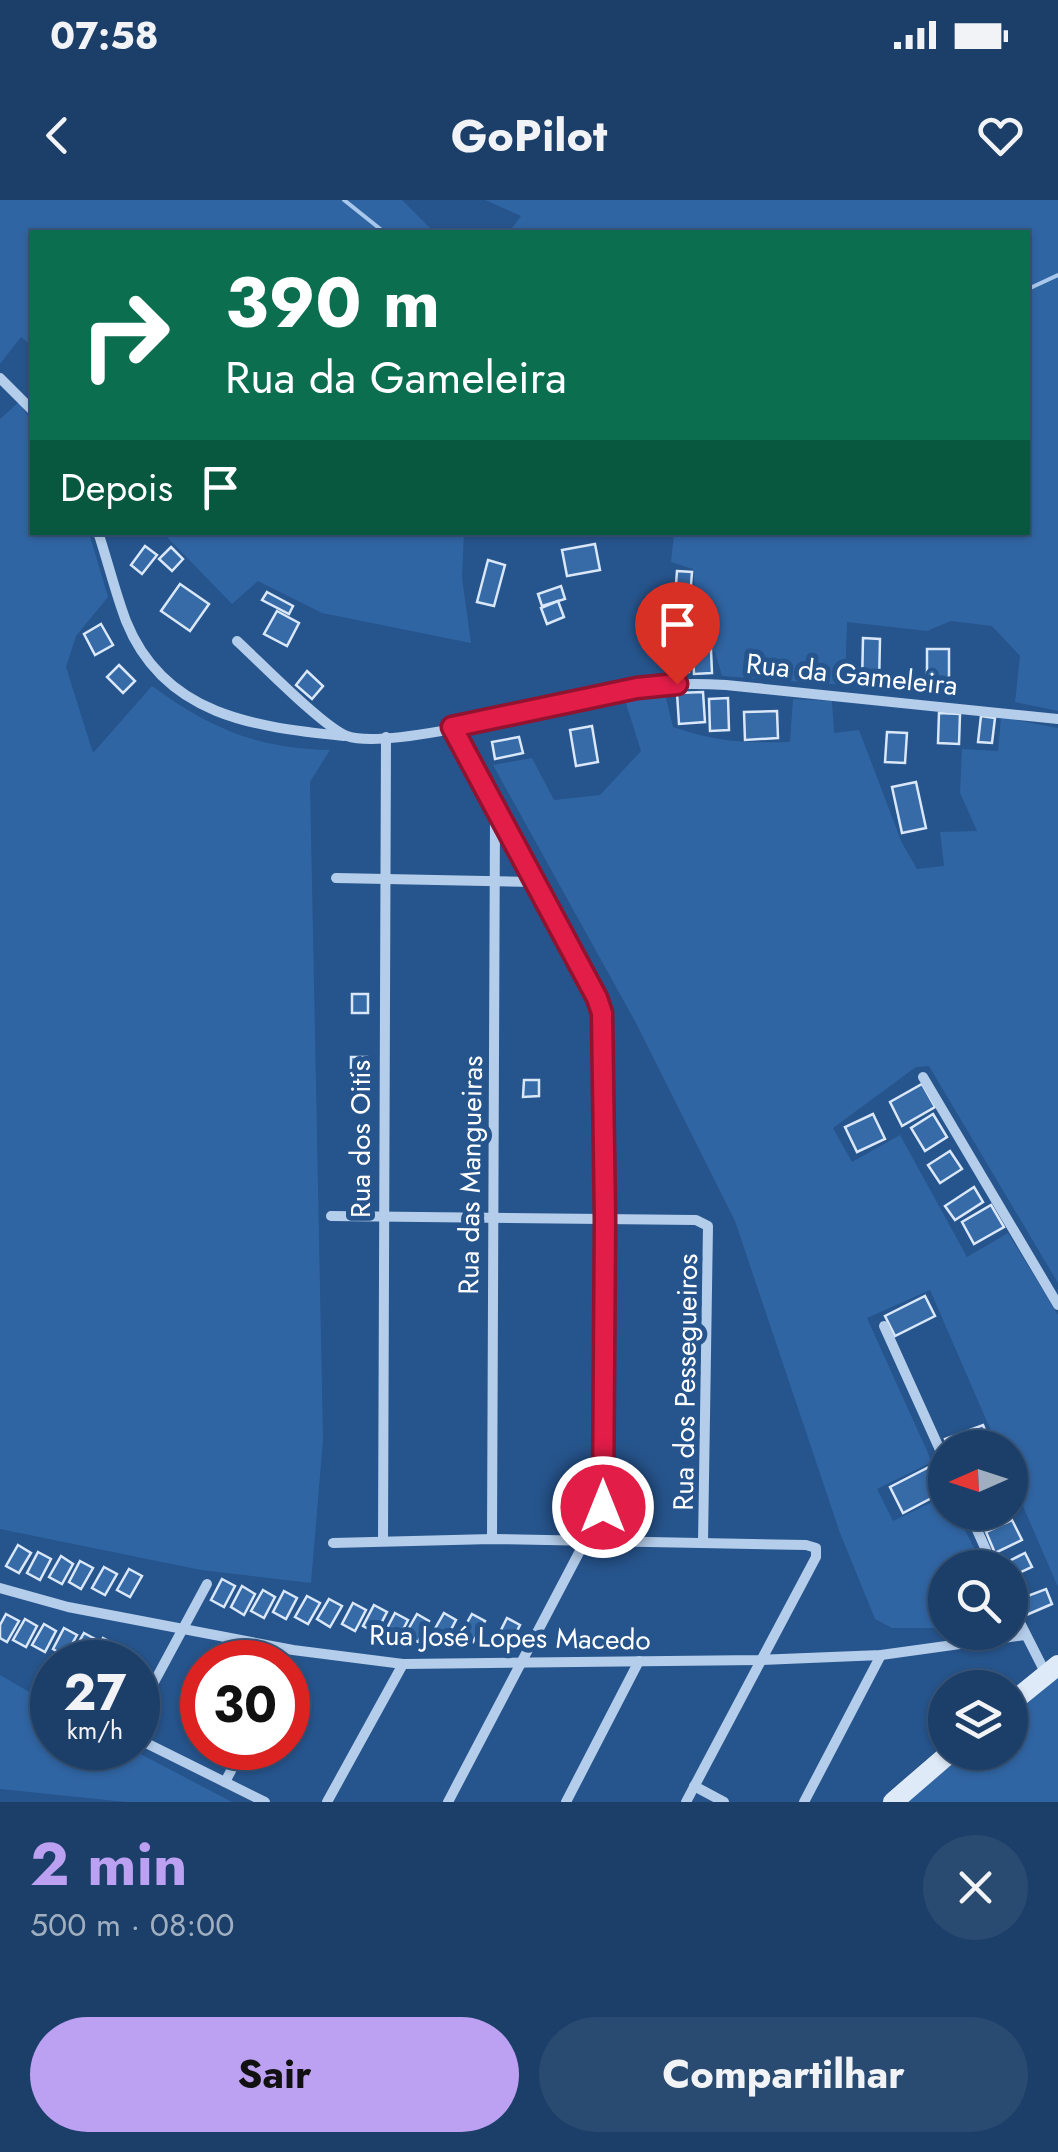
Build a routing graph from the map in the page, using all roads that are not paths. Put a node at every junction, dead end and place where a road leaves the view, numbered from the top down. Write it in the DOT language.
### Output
graph roads {
  1 [pos="0,378"];
  2 [pos="30,408"];
  3 [pos="99,535"];
  4 [pos="236,640"];
  5 [pos="1058,719"];
  6 [pos="452,727"];
  7 [pos="346,736"];
  8 [pos="386,737"];
  9 [pos="495,810"];
  10 [pos="336,878"];
  11 [pos="384,879"];
  12 [pos="496,881"];
  13 [pos="534,882"];
  14 [pos="923,1077"];
  15 [pos="331,1216"];
  16 [pos="382,1217"];
  17 [pos="491,1218"];
  18 [pos="605,1219"];
  19 [pos="1058,1305"];
  20 [pos="884,1326"];
  21 [pos="931,1430"];
  22 [pos="492,1539"];
  23 [pos="383,1541"];
  24 [pos="585,1541"];
  25 [pos="333,1543"];
  26 [pos="704,1543"];
  27 [pos="207,1584"];
  28 [pos="0,1588"];
  29 [pos="181,1629"];
  30 [pos="240,1640"];
  31 [pos="1028,1640"];
  32 [pos="928,1648"];
  33 [pos="310,1652"];
  34 [pos="881,1655"];
  35 [pos="759,1660"];
  36 [pos="639,1662"];
  37 [pos="403,1664"];
  38 [pos="522,1664"];
  39 [pos="160,1670"];
  40 [pos="1052,1670"];
  41 [pos="1028,1689"];
  42 [pos="160,1750"];
  43 [pos="231,1770"];
  44 [pos="930,1770"];
  45 [pos="225,1782"];
  46 [pos="694,1786"];
  47 [pos="264,1802"];
  48 [pos="328,1802"];
  49 [pos="448,1802"];
  50 [pos="566,1802"];
  51 [pos="686,1802"];
  52 [pos="724,1802"];
  53 [pos="804,1802"];
  54 [pos="894,1802"];
  1 -- 2 [label="street"];
  3 -- 7 [label="street, Rua da Gameleira"];
  4 -- 7 [label="street"];
  5 -- 6 [label="street, Rua da Gameleira"];
  6 -- 8 [label="street, Rua da Gameleira"];
  6 -- 9 [label="street"];
  7 -- 8 [label="street, Rua da Gameleira"];
  8 -- 11 [label="street, Rua dos Oitis"];
  9 -- 12 [label="street, Rua das Mangueiras"];
  9 -- 13 [label="street"];
  10 -- 11 [label="street"];
  11 -- 12 [label="street"];
  11 -- 16 [label="street, Rua dos Oitis"];
  12 -- 13 [label="street"];
  12 -- 17 [label="street, Rua das Mangueiras"];
  13 -- 18 [label="street"];
  14 -- 19 [label="street"];
  15 -- 16 [label="street"];
  16 -- 17 [label="street"];
  16 -- 23 [label="street, Rua dos Oitis"];
  17 -- 18 [label="street"];
  17 -- 22 [label="street, Rua das Mangueiras"];
  18 -- 24 [label="street"];
  18 -- 26 [label="street, Rua dos Pessegueiros"];
  20 -- 21 [label="street"];
  22 -- 23 [label="street"];
  22 -- 24 [label="street"];
  23 -- 25 [label="street"];
  24 -- 26 [label="street"];
  24 -- 38 [label="street"];
  26 -- 35 [label="street"];
  27 -- 29 [label="street"];
  28 -- 29 [label="street, Rua José Lopes Macedo"];
  29 -- 30 [label="street, Rua José Lopes Macedo"];
  29 -- 39 [label="street"];
  31 -- 40 [label="street"];
  32 -- 34 [label="street, Rua José Lopes Macedo"];
  33 -- 37 [label="street, Rua José Lopes Macedo"];
  34 -- 35 [label="street, Rua José Lopes Macedo"];
  34 -- 53 [label="street"];
  35 -- 36 [label="street, Rua José Lopes Macedo"];
  35 -- 46 [label="street"];
  36 -- 38 [label="street, Rua José Lopes Macedo"];
  36 -- 50 [label="street"];
  37 -- 38 [label="street, Rua José Lopes Macedo"];
  37 -- 48 [label="street"];
  38 -- 49 [label="street"];
  40 -- 41 [label="main road"];
  42 -- 45 [label="street"];
  43 -- 45 [label="street"];
  44 -- 54 [label="main road"];
  45 -- 47 [label="street"];
  46 -- 51 [label="street"];
  46 -- 52 [label="street"];
}
